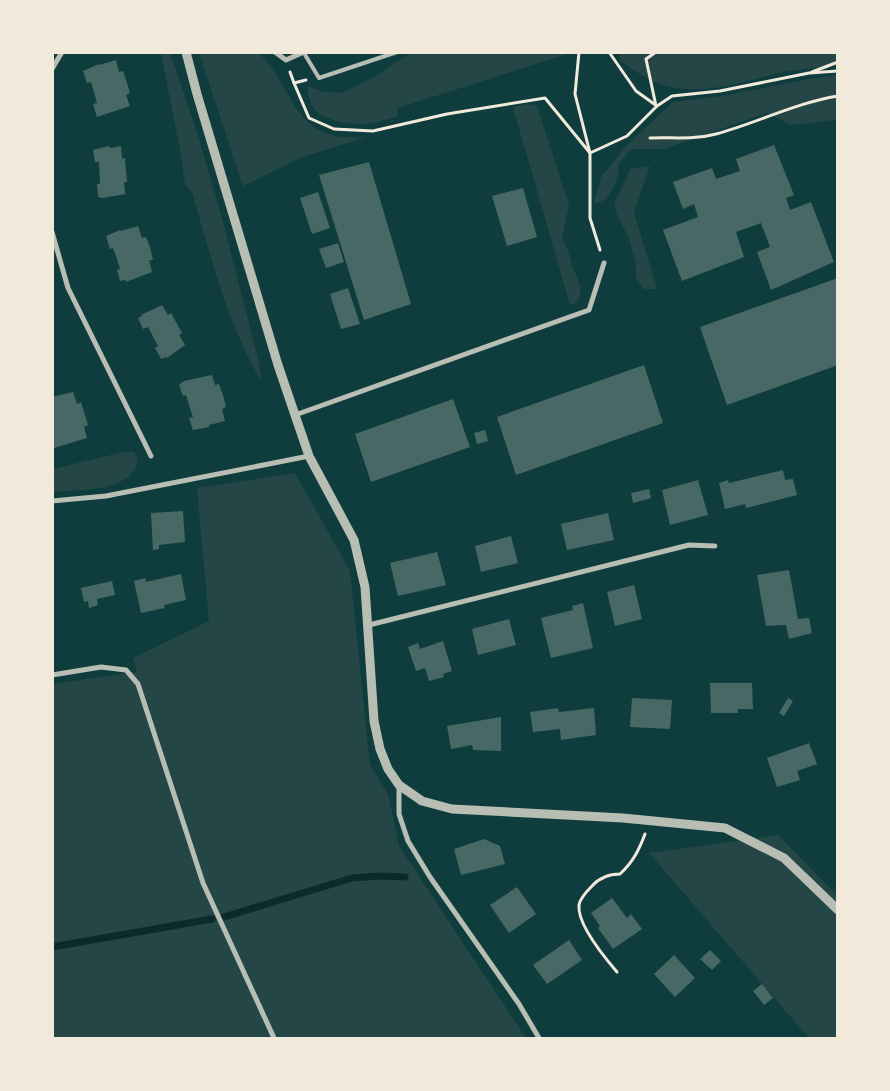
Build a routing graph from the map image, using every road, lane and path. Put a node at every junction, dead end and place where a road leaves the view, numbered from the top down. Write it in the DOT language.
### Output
graph roads {
  1 [pos="62,52"];
  2 [pos="186,52"];
  3 [pos="275,52"];
  4 [pos="397,52"];
  5 [pos="579,52"];
  6 [pos="610,52"];
  7 [pos="656,52"];
  8 [pos="304,53"];
  9 [pos="838,62"];
  10 [pos="52,69"];
  11 [pos="838,71"];
  12 [pos="809,73"];
  13 [pos="319,78"];
  14 [pos="838,96"];
  15 [pos="656,106"];
  16 [pos="650,138"];
  17 [pos="590,154"];
  18 [pos="52,232"];
  19 [pos="604,263"];
  20 [pos="296,414"];
  21 [pos="151,456"];
  22 [pos="309,456"];
  23 [pos="52,501"];
  24 [pos="715,546"];
  25 [pos="369,625"];
  26 [pos="52,675"];
  27 [pos="400,785"];
  28 [pos="650,821"];
  29 [pos="838,910"];
  30 [pos="617,972"];
  31 [pos="274,1038"];
  32 [pos="539,1038"];
  1 -- 10 [label="street"];
  2 -- 20 [label="street"];
  3 -- 8 [label="street"];
  4 -- 13 [label="lane"];
  5 -- 17 [label="path"];
  6 -- 15 [label="path"];
  7 -- 15 [label="path"];
  8 -- 13 [label="lane"];
  9 -- 12 [label="path"];
  11 -- 12 [label="path"];
  12 -- 15 [label="path"];
  13 -- 17 [label="path"];
  14 -- 16 [label="path"];
  15 -- 17 [label="path"];
  17 -- 19 [label="path"];
  18 -- 21 [label="street"];
  19 -- 20 [label="street"];
  20 -- 22 [label="street"];
  22 -- 23 [label="street"];
  22 -- 25 [label="street"];
  24 -- 25 [label="street"];
  25 -- 27 [label="street"];
  26 -- 31 [label="street"];
  27 -- 28 [label="street"];
  27 -- 32 [label="street"];
  28 -- 29 [label="street"];
  28 -- 30 [label="path"];
}
